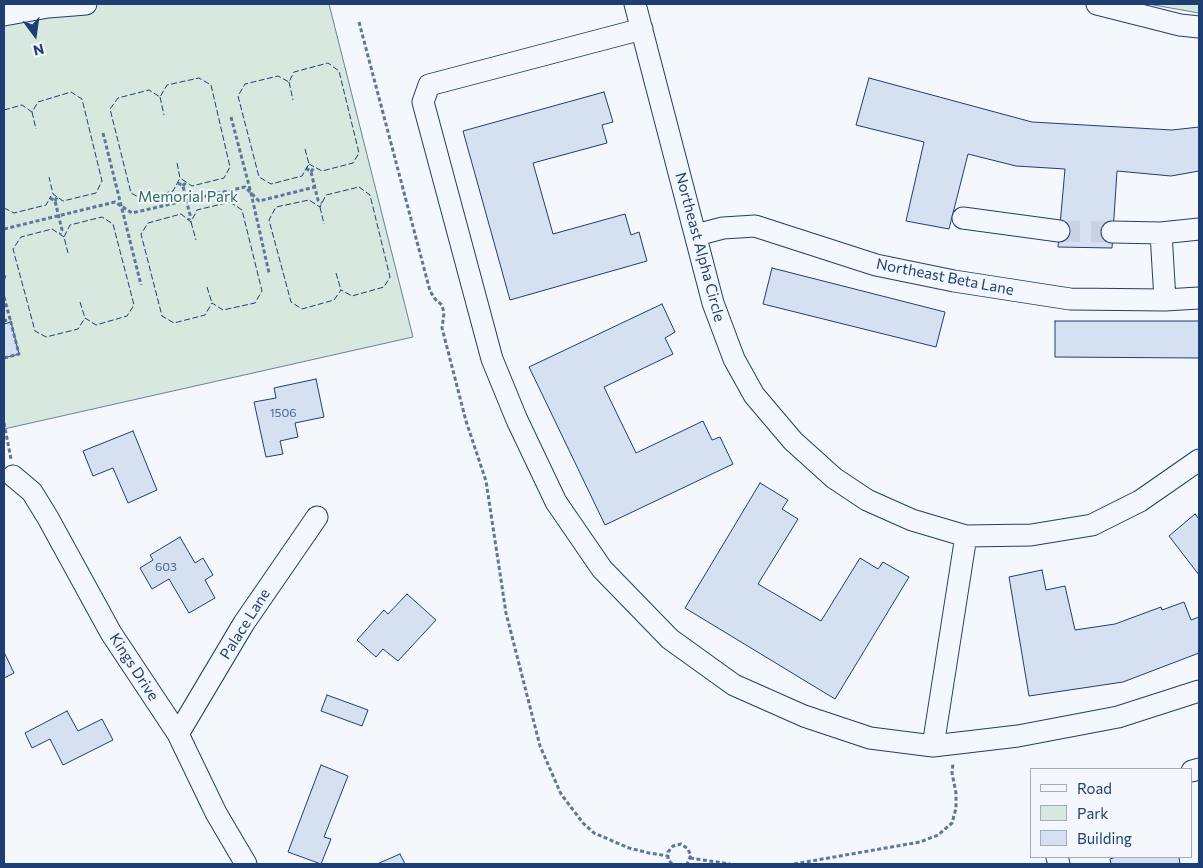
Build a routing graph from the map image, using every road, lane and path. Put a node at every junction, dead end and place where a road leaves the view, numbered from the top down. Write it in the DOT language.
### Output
graph roads {
  1 [pos="86,4"];
  2 [pos="635,4"];
  3 [pos="1097,4"];
  4 [pos="4,15"];
  5 [pos="359,22"];
  6 [pos="1199,27"];
  7 [pos="642,29"];
  8 [pos="231,117"];
  9 [pos="103,132"];
  10 [pos="314,167"];
  11 [pos="306,168"];
  12 [pos="311,172"];
  13 [pos="186,182"];
  14 [pos="178,183"];
  15 [pos="183,186"];
  16 [pos="315,186"];
  17 [pos="251,193"];
  18 [pos="58,197"];
  19 [pos="50,198"];
  20 [pos="186,201"];
  21 [pos="55,202"];
  22 [pos="319,203"];
  23 [pos="122,207"];
  24 [pos="59,215"];
  25 [pos="963,218"];
  26 [pos="189,220"];
  27 [pos="4,229"];
  28 [pos="1199,229"];
  29 [pos="62,230"];
  30 [pos="1059,231"];
  31 [pos="66,232"];
  32 [pos="1112,232"];
  33 [pos="1161,233"];
  34 [pos="60,234"];
  35 [pos="696,234"];
  36 [pos="269,273"];
  37 [pos="5,275"];
  38 [pos="4,279"];
  39 [pos="142,285"];
  40 [pos="4,297"];
  41 [pos="1199,298"];
  42 [pos="1165,300"];
  43 [pos="10,319"];
  44 [pos="4,321"];
  45 [pos="4,358"];
  46 [pos="4,423"];
  47 [pos="1199,460"];
  48 [pos="13,476"];
  49 [pos="316,517"];
  50 [pos="966,536"];
  51 [pos="1199,691"];
  52 [pos="178,734"];
  53 [pos="944,744"];
  54 [pos="668,856"];
  55 [pos="690,858"];
  56 [pos="246,864"];
  57 [pos="672,864"];
  58 [pos="687,864"];
  59 [pos="730,864"];
  60 [pos="794,864"];
  1 -- 4 [label="street"];
  2 -- 7 [label="street, Northeast Alpha Circle"];
  3 -- 6 [label="street"];
  5 -- 54 [label="path"];
  7 -- 35 [label="street, Northeast Alpha Circle"];
  7 -- 53 [label="street"];
  8 -- 17 [label="path"];
  9 -- 23 [label="path"];
  10 -- 12 [label="path"];
  11 -- 12 [label="path"];
  12 -- 16 [label="path"];
  13 -- 15 [label="path"];
  14 -- 15 [label="path"];
  15 -- 20 [label="path"];
  16 -- 17 [label="path"];
  16 -- 22 [label="path"];
  17 -- 20 [label="path"];
  17 -- 36 [label="path"];
  18 -- 21 [label="path"];
  19 -- 21 [label="path"];
  20 -- 23 [label="path"];
  20 -- 26 [label="path"];
  21 -- 24 [label="path"];
  23 -- 24 [label="path"];
  23 -- 39 [label="path"];
  24 -- 27 [label="path"];
  24 -- 29 [label="path"];
  25 -- 30 [label="street"];
  28 -- 33 [label="street"];
  29 -- 31 [label="path"];
  29 -- 34 [label="path"];
  32 -- 33 [label="street"];
  33 -- 42 [label="street"];
  35 -- 42 [label="street, Northeast Beta Lane"];
  35 -- 50 [label="street, Northeast Alpha Circle"];
  37 -- 38 [label="path"];
  40 -- 43 [label="path"];
  41 -- 42 [label="street, Northeast Beta Lane"];
  43 -- 44 [label="path"];
  43 -- 45 [label="path"];
  46 -- 48 [label="path"];
  47 -- 50 [label="street, Northeast Alpha Circle"];
  48 -- 52 [label="street, Kings Drive"];
  49 -- 52 [label="street, Palace Lane"];
  50 -- 53 [label="street"];
  51 -- 53 [label="street"];
  52 -- 56 [label="street, Kings Drive"];
  53 -- 60 [label="path"];
  54 -- 55 [label="path"];
  54 -- 57 [label="path"];
  55 -- 58 [label="path"];
  55 -- 59 [label="path"];
}
